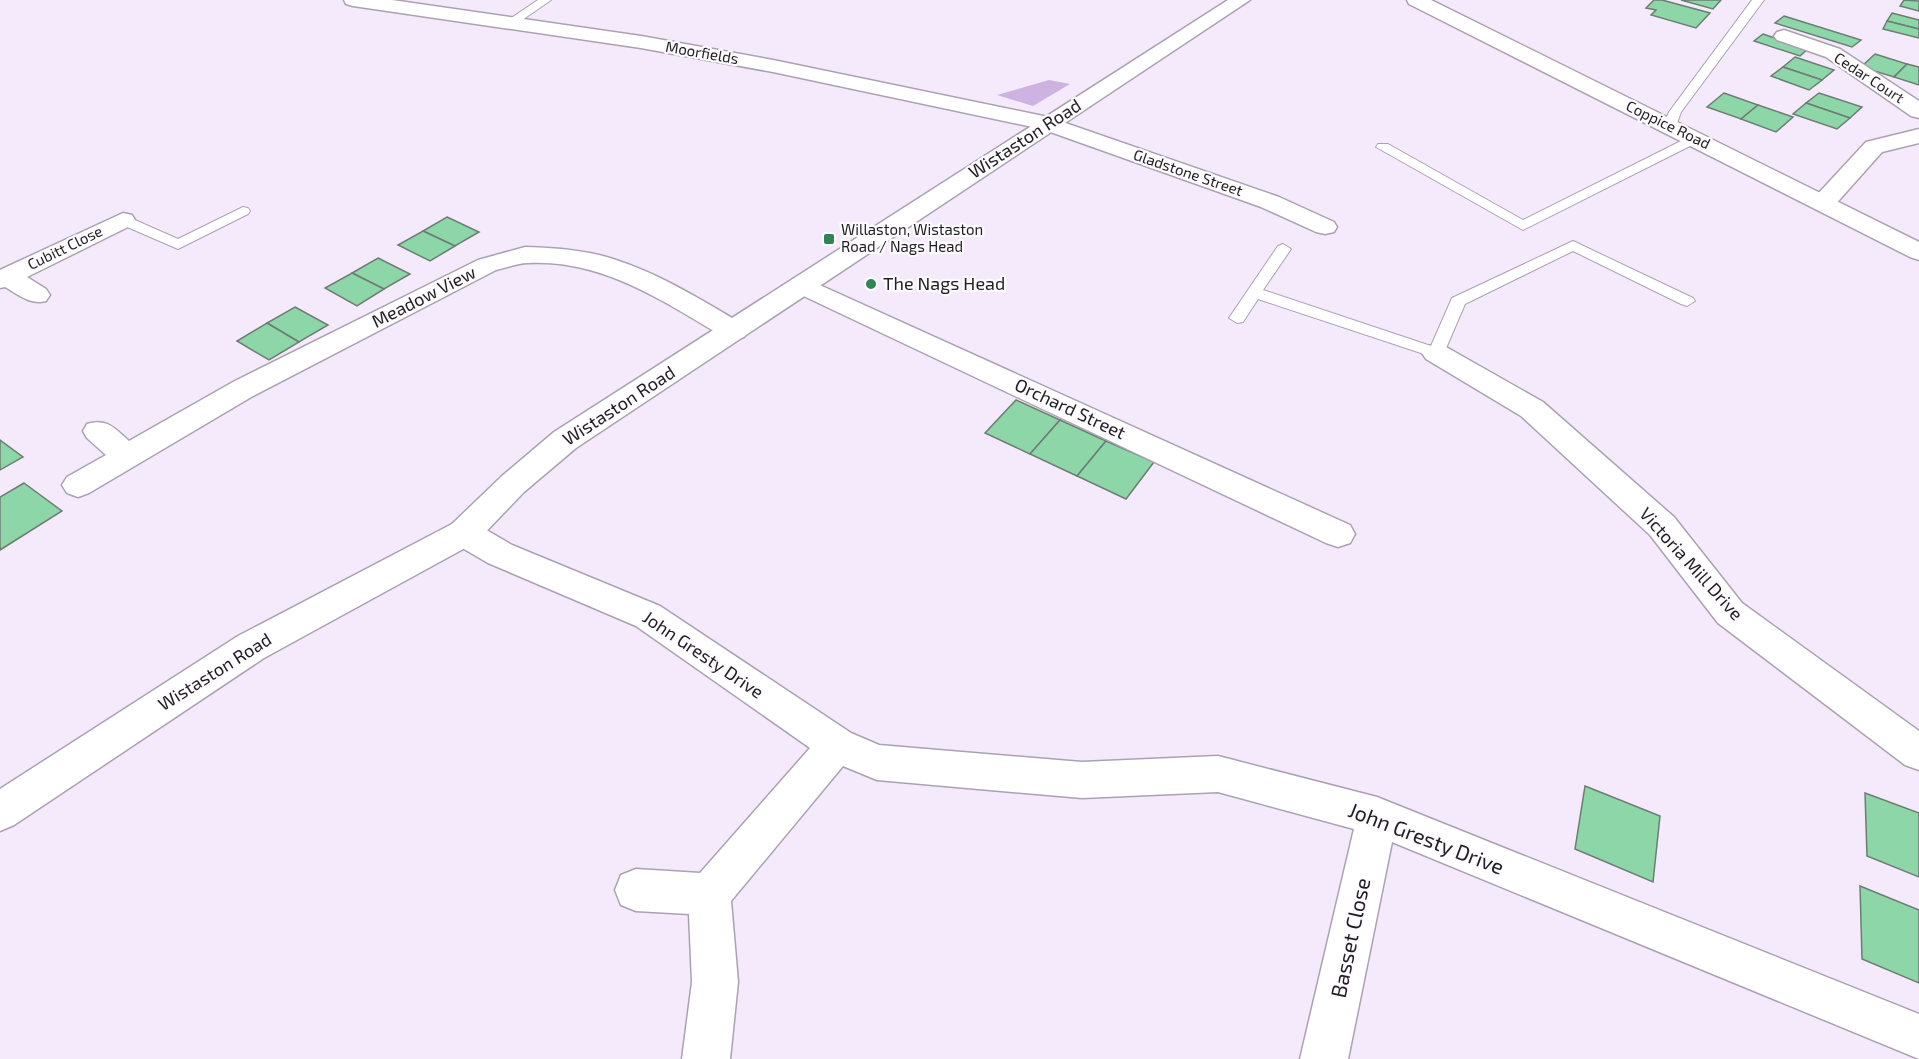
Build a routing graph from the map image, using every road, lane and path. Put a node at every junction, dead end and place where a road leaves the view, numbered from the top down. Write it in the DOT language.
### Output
graph roads {
  1 [pos="353,0"];
  2 [pos="544,0"];
  3 [pos="1240,0"];
  4 [pos="1416,0"];
  5 [pos="1758,0"];
  6 [pos="511,23"];
  7 [pos="1785,36"];
  8 [pos="1919,111"];
  9 [pos="1048,124"];
  10 [pos="1670,126"];
  11 [pos="1919,136"];
  12 [pos="1695,138"];
  13 [pos="1383,147"];
  14 [pos="1824,202"];
  15 [pos="243,211"];
  16 [pos="123,220"];
  17 [pos="1326,227"];
  18 [pos="1283,249"];
  19 [pos="1919,252"];
  20 [pos="4,279"];
  21 [pos="802,285"];
  22 [pos="1255,292"];
  23 [pos="37,295"];
  24 [pos="1687,301"];
  25 [pos="1237,318"];
  26 [pos="734,331"];
  27 [pos="1436,353"];
  28 [pos="98,431"];
  29 [pos="127,456"];
  30 [pos="78,485"];
  31 [pos="464,534"];
  32 [pos="1338,534"];
  33 [pos="837,745"];
  34 [pos="1919,753"];
  35 [pos="0,812"];
  36 [pos="1377,816"];
  37 [pos="636,890"];
  38 [pos="709,894"];
  39 [pos="1919,1037"];
  40 [pos="706,1059"];
  41 [pos="1324,1059"];
  1 -- 6 [label="street, Moorfields"];
  2 -- 6 [label="lane"];
  3 -- 9 [label="street, Wistaston Road"];
  4 -- 10 [label="street, Coppice Road"];
  5 -- 10 [label="lane"];
  6 -- 9 [label="street, Moorfields"];
  7 -- 8 [label="street, Cedar Court"];
  9 -- 17 [label="street, Gladstone Street"];
  9 -- 21 [label="street, Wistaston Road"];
  10 -- 12 [label="street, Coppice Road"];
  11 -- 14 [label="street"];
  12 -- 13 [label="lane"];
  12 -- 14 [label="street, Coppice Road"];
  14 -- 19 [label="street, Coppice Road"];
  15 -- 16 [label="lane"];
  16 -- 20 [label="street, Cubitt Close"];
  18 -- 22 [label="lane"];
  20 -- 23 [label="street, Cubitt Close"];
  21 -- 26 [label="street, Wistaston Road"];
  21 -- 32 [label="street, Orchard Street"];
  22 -- 25 [label="lane"];
  22 -- 27 [label="lane"];
  24 -- 27 [label="lane"];
  26 -- 29 [label="street, Meadow View"];
  26 -- 31 [label="street, Wistaston Road"];
  27 -- 34 [label="street, Victoria Mill Drive"];
  28 -- 29 [label="street"];
  29 -- 30 [label="street, Meadow View"];
  31 -- 33 [label="street, John Gresty Drive"];
  31 -- 35 [label="street, Wistaston Road"];
  33 -- 36 [label="street, John Gresty Drive"];
  33 -- 38 [label="street"];
  36 -- 39 [label="street, John Gresty Drive"];
  36 -- 41 [label="street, Basset Close"];
  37 -- 38 [label="street"];
  38 -- 40 [label="street"];
}
